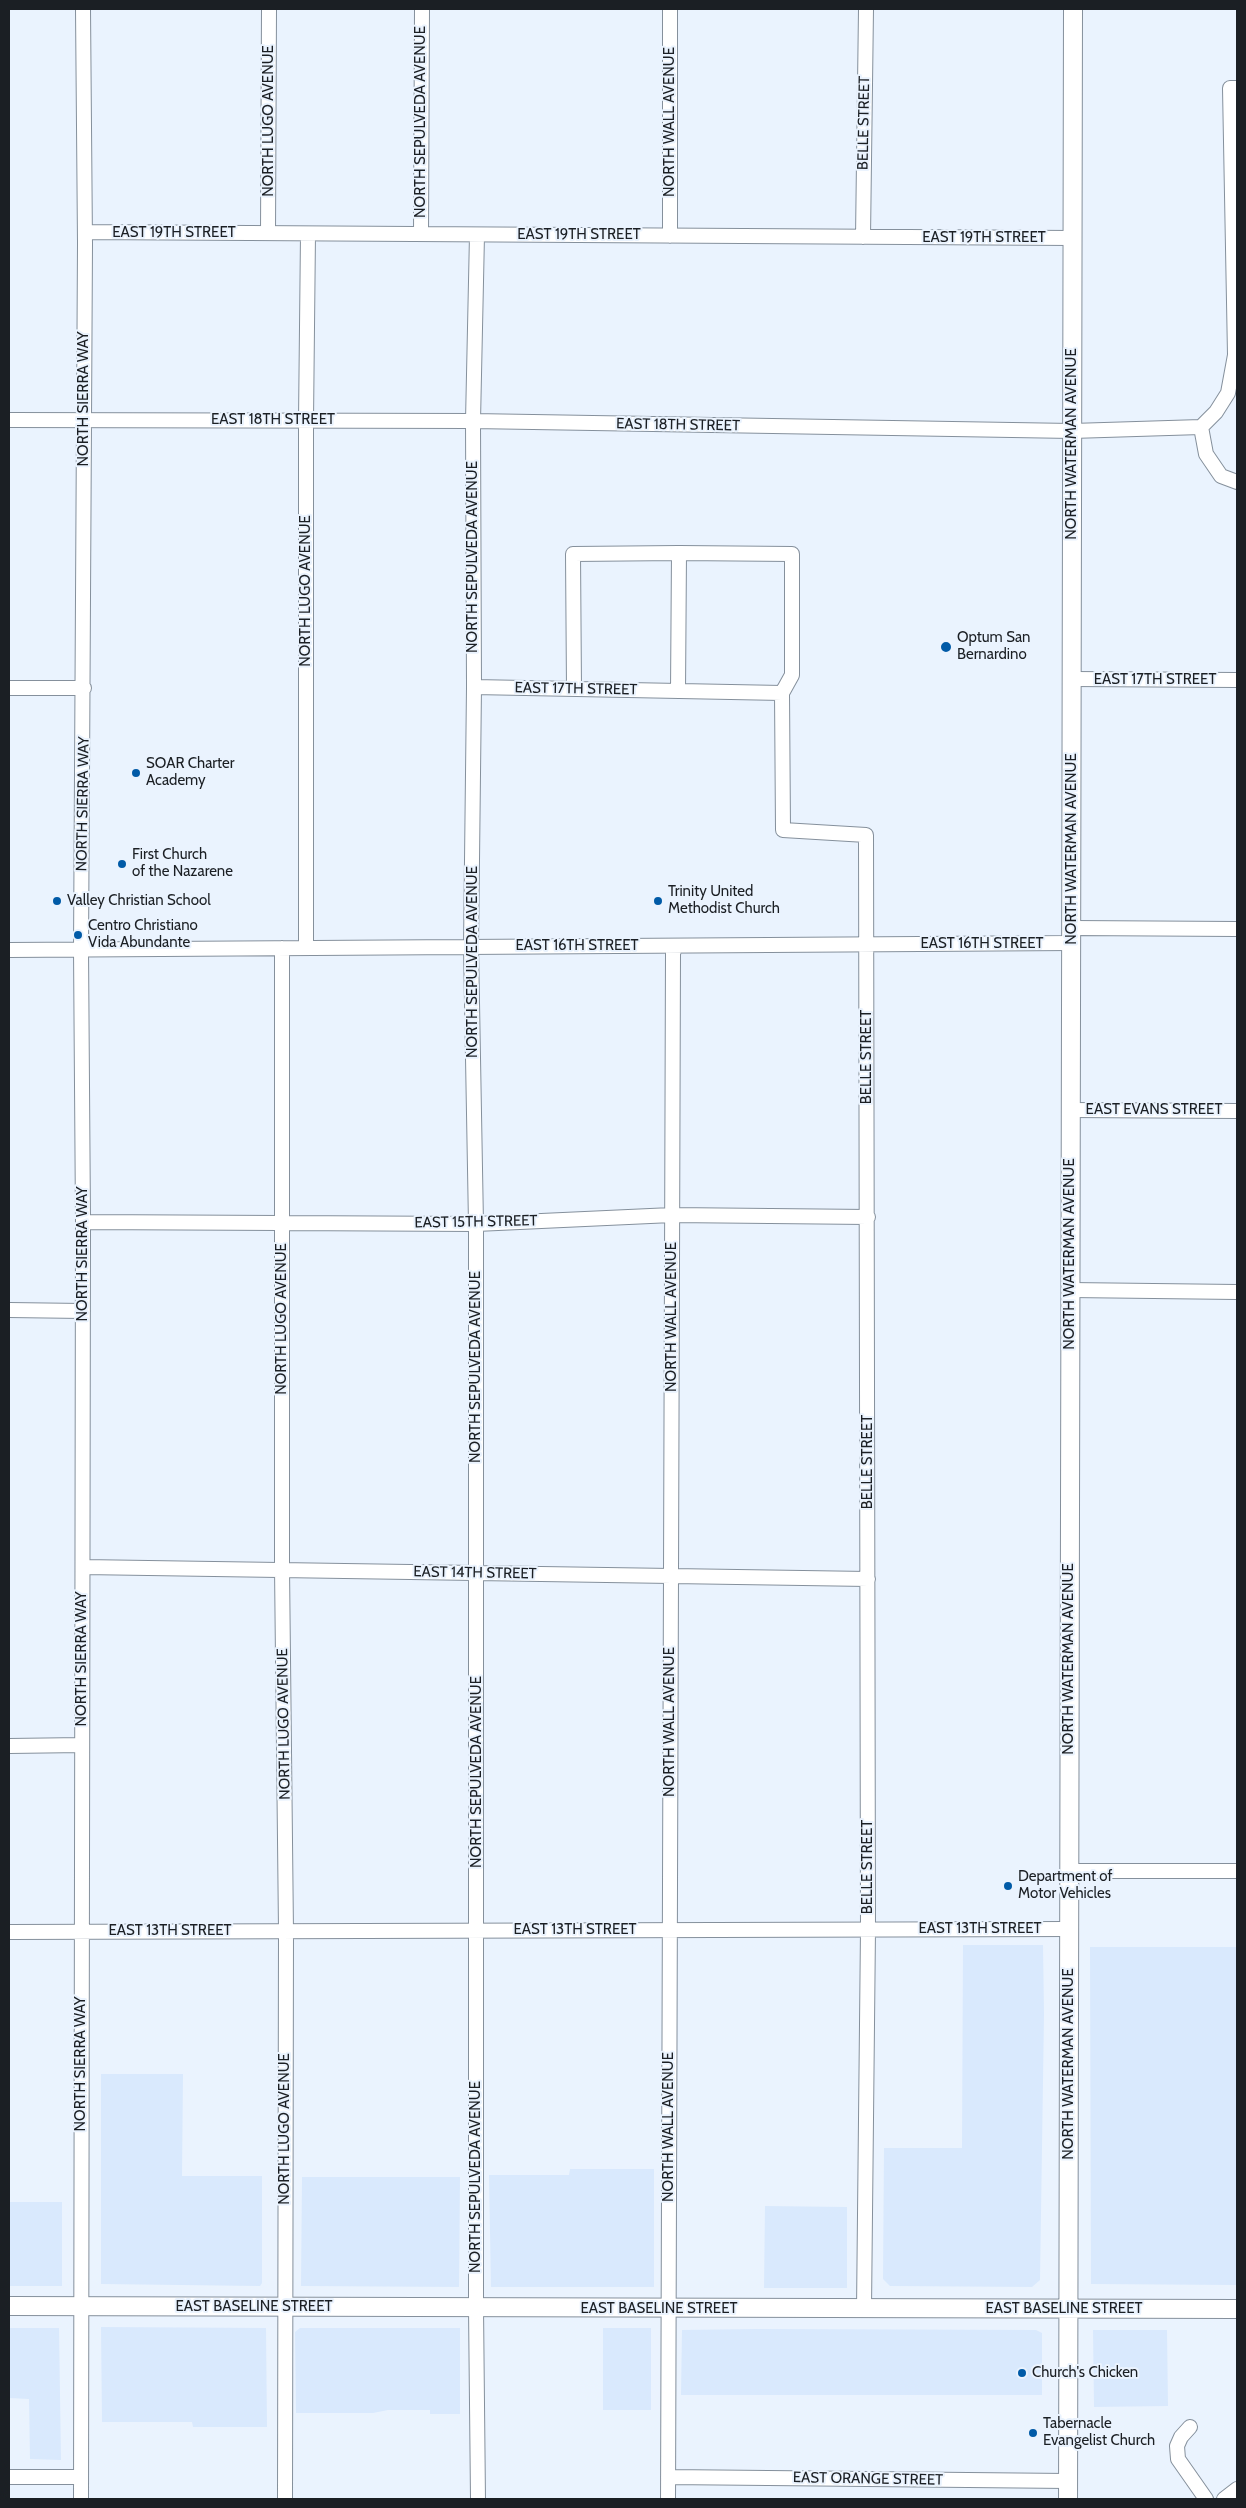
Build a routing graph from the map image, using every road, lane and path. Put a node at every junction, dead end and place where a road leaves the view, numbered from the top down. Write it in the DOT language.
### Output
graph roads {
  1 [pos="83,9"];
  2 [pos="269,9"];
  3 [pos="422,9"];
  4 [pos="670,9"];
  5 [pos="866,9"];
  6 [pos="1073,9"];
  7 [pos="1233,88"];
  8 [pos="85,232"];
  9 [pos="268,233"];
  10 [pos="308,234"];
  11 [pos="421,234"];
  12 [pos="477,235"];
  13 [pos="670,236"];
  14 [pos="863,237"];
  15 [pos="1072,238"];
  16 [pos="9,420"];
  17 [pos="84,420"];
  18 [pos="306,420"];
  19 [pos="473,421"];
  20 [pos="1201,428"];
  21 [pos="1072,431"];
  22 [pos="1237,482"];
  23 [pos="679,553"];
  24 [pos="1072,679"];
  25 [pos="1237,680"];
  26 [pos="474,687"];
  27 [pos="9,688"];
  28 [pos="84,688"];
  29 [pos="574,689"];
  30 [pos="678,691"];
  31 [pos="782,692"];
  32 [pos="1237,929"];
  33 [pos="1072,936"];
  34 [pos="867,945"];
  35 [pos="676,946"];
  36 [pos="471,947"];
  37 [pos="282,948"];
  38 [pos="306,948"];
  39 [pos="81,949"];
  40 [pos="9,950"];
  41 [pos="1071,1110"];
  42 [pos="1237,1111"];
  43 [pos="672,1216"];
  44 [pos="868,1217"];
  45 [pos="83,1222"];
  46 [pos="281,1222"];
  47 [pos="476,1224"];
  48 [pos="1070,1290"];
  49 [pos="1237,1292"];
  50 [pos="9,1310"];
  51 [pos="83,1311"];
  52 [pos="83,1567"];
  53 [pos="282,1568"];
  54 [pos="476,1574"];
  55 [pos="671,1578"];
  56 [pos="868,1579"];
  57 [pos="82,1745"];
  58 [pos="9,1746"];
  59 [pos="1069,1870"];
  60 [pos="1237,1871"];
  61 [pos="1069,1929"];
  62 [pos="670,1930"];
  63 [pos="868,1930"];
  64 [pos="286,1931"];
  65 [pos="477,1931"];
  66 [pos="9,1932"];
  67 [pos="82,1932"];
  68 [pos="9,2306"];
  69 [pos="81,2306"];
  70 [pos="285,2307"];
  71 [pos="476,2308"];
  72 [pos="668,2309"];
  73 [pos="864,2309"];
  74 [pos="1068,2309"];
  75 [pos="1237,2309"];
  76 [pos="1185,2432"];
  77 [pos="9,2477"];
  78 [pos="81,2477"];
  79 [pos="668,2477"];
  80 [pos="1068,2481"];
  81 [pos="1237,2489"];
  82 [pos="81,2499"];
  83 [pos="285,2499"];
  84 [pos="478,2499"];
  85 [pos="668,2499"];
  86 [pos="1068,2499"];
  87 [pos="1206,2499"];
  88 [pos="1224,2499"];
  1 -- 8 [label="street, NORTH SIERRA WAY"];
  2 -- 9 [label="street, NORTH LUGO AVENUE"];
  3 -- 11 [label="street, NORTH SEPULVEDA AVENUE"];
  4 -- 13 [label="street, NORTH WALL AVENUE"];
  5 -- 14 [label="street, BELLE STREET"];
  6 -- 15 [label="main road, NORTH WATERMAN AVENUE"];
  7 -- 20 [label="street"];
  8 -- 9 [label="street, EAST 19TH STREET"];
  8 -- 17 [label="street, NORTH SIERRA WAY"];
  9 -- 10 [label="street, EAST 19TH STREET"];
  10 -- 11 [label="street, EAST 19TH STREET"];
  10 -- 18 [label="street, NORTH LUGO AVENUE"];
  11 -- 12 [label="street, EAST 19TH STREET"];
  12 -- 13 [label="street, EAST 19TH STREET"];
  12 -- 19 [label="street, NORTH SEPULVEDA AVENUE"];
  13 -- 14 [label="street, EAST 19TH STREET"];
  14 -- 15 [label="street, EAST 19TH STREET"];
  15 -- 21 [label="main road, NORTH WATERMAN AVENUE"];
  16 -- 17 [label="street, EAST 18TH STREET"];
  17 -- 18 [label="street, EAST 18TH STREET"];
  17 -- 28 [label="street, NORTH SIERRA WAY"];
  18 -- 19 [label="street, EAST 18TH STREET"];
  18 -- 38 [label="street, NORTH LUGO AVENUE"];
  19 -- 21 [label="street, EAST 18TH STREET"];
  19 -- 26 [label="street, NORTH SEPULVEDA AVENUE"];
  20 -- 21 [label="street, EAST 18TH STREET"];
  20 -- 22 [label="street"];
  21 -- 24 [label="main road, NORTH WATERMAN AVENUE"];
  23 -- 29 [label="street"];
  23 -- 30 [label="street"];
  23 -- 31 [label="street"];
  24 -- 25 [label="street, EAST 17TH STREET"];
  24 -- 33 [label="main road, NORTH WATERMAN AVENUE"];
  26 -- 29 [label="street, EAST 17TH STREET"];
  26 -- 36 [label="street, NORTH SEPULVEDA AVENUE"];
  27 -- 28 [label="street"];
  28 -- 39 [label="street, NORTH SIERRA WAY"];
  29 -- 30 [label="street, EAST 17TH STREET"];
  30 -- 31 [label="street, EAST 17TH STREET"];
  31 -- 34 [label="street, BELLE STREET"];
  32 -- 33 [label="street, EAST 16TH STREET"];
  33 -- 34 [label="street, EAST 16TH STREET"];
  33 -- 41 [label="main road, NORTH WATERMAN AVENUE"];
  34 -- 35 [label="street, EAST 16TH STREET"];
  34 -- 44 [label="street, BELLE STREET"];
  35 -- 36 [label="street, EAST 16TH STREET"];
  35 -- 43 [label="street, NORTH WALL AVENUE"];
  36 -- 38 [label="street, EAST 16TH STREET"];
  36 -- 47 [label="street, NORTH SEPULVEDA AVENUE"];
  37 -- 38 [label="street, EAST 16TH STREET"];
  37 -- 39 [label="street, EAST 16TH STREET"];
  37 -- 46 [label="street, NORTH LUGO AVENUE"];
  39 -- 40 [label="street, EAST 16TH STREET"];
  39 -- 45 [label="street, NORTH SIERRA WAY"];
  41 -- 42 [label="street, EAST EVANS STREET"];
  41 -- 48 [label="main road, NORTH WATERMAN AVENUE"];
  43 -- 44 [label="street, EAST 15TH STREET"];
  43 -- 47 [label="street, EAST 15TH STREET"];
  43 -- 55 [label="street, NORTH WALL AVENUE"];
  44 -- 56 [label="street, BELLE STREET"];
  45 -- 46 [label="street, EAST 15TH STREET"];
  45 -- 51 [label="street, NORTH SIERRA WAY"];
  46 -- 47 [label="street, EAST 15TH STREET"];
  46 -- 53 [label="street, NORTH LUGO AVENUE"];
  47 -- 54 [label="street, NORTH SEPULVEDA AVENUE"];
  48 -- 49 [label="street"];
  48 -- 59 [label="main road, NORTH WATERMAN AVENUE"];
  50 -- 51 [label="street"];
  51 -- 52 [label="street, NORTH SIERRA WAY"];
  52 -- 53 [label="street, EAST 14TH STREET"];
  52 -- 57 [label="street, NORTH SIERRA WAY"];
  53 -- 54 [label="street, EAST 14TH STREET"];
  53 -- 64 [label="street, NORTH LUGO AVENUE"];
  54 -- 55 [label="street, EAST 14TH STREET"];
  54 -- 65 [label="street, NORTH SEPULVEDA AVENUE"];
  55 -- 56 [label="street, EAST 14TH STREET"];
  55 -- 62 [label="street, NORTH WALL AVENUE"];
  56 -- 63 [label="street, BELLE STREET"];
  57 -- 58 [label="street"];
  57 -- 67 [label="street, NORTH SIERRA WAY"];
  59 -- 60 [label="street"];
  59 -- 61 [label="main road, NORTH WATERMAN AVENUE"];
  61 -- 63 [label="street, EAST 13TH STREET"];
  61 -- 74 [label="main road, NORTH WATERMAN AVENUE"];
  62 -- 63 [label="street, EAST 13TH STREET"];
  62 -- 65 [label="street, EAST 13TH STREET"];
  62 -- 72 [label="street, NORTH WALL AVENUE"];
  63 -- 73 [label="street, BELLE STREET"];
  64 -- 65 [label="street, EAST 13TH STREET"];
  64 -- 67 [label="street, EAST 13TH STREET"];
  64 -- 70 [label="street, NORTH LUGO AVENUE"];
  65 -- 71 [label="street, NORTH SEPULVEDA AVENUE"];
  66 -- 67 [label="street, EAST 13TH STREET"];
  67 -- 69 [label="street, NORTH SIERRA WAY"];
  68 -- 69 [label="main road, EAST BASELINE STREET"];
  69 -- 70 [label="main road, EAST BASELINE STREET"];
  69 -- 78 [label="street, NORTH SIERRA WAY"];
  70 -- 71 [label="main road, EAST BASELINE STREET"];
  70 -- 83 [label="street, NORTH LUGO AVENUE"];
  71 -- 72 [label="main road, EAST BASELINE STREET"];
  71 -- 84 [label="street, NORTH SEPULVEDA AVENUE"];
  72 -- 73 [label="main road, EAST BASELINE STREET"];
  72 -- 79 [label="street, NORTH WALL AVENUE"];
  73 -- 74 [label="main road, EAST BASELINE STREET"];
  74 -- 75 [label="main road, EAST BASELINE STREET"];
  74 -- 80 [label="main road, NORTH WATERMAN AVENUE"];
  76 -- 87 [label="street"];
  77 -- 78 [label="street"];
  78 -- 82 [label="street, NORTH SIERRA WAY"];
  79 -- 80 [label="street, EAST ORANGE STREET"];
  79 -- 85 [label="street, NORTH WALL AVENUE"];
  80 -- 86 [label="main road, NORTH WATERMAN AVENUE"];
  81 -- 88 [label="street"];
}
